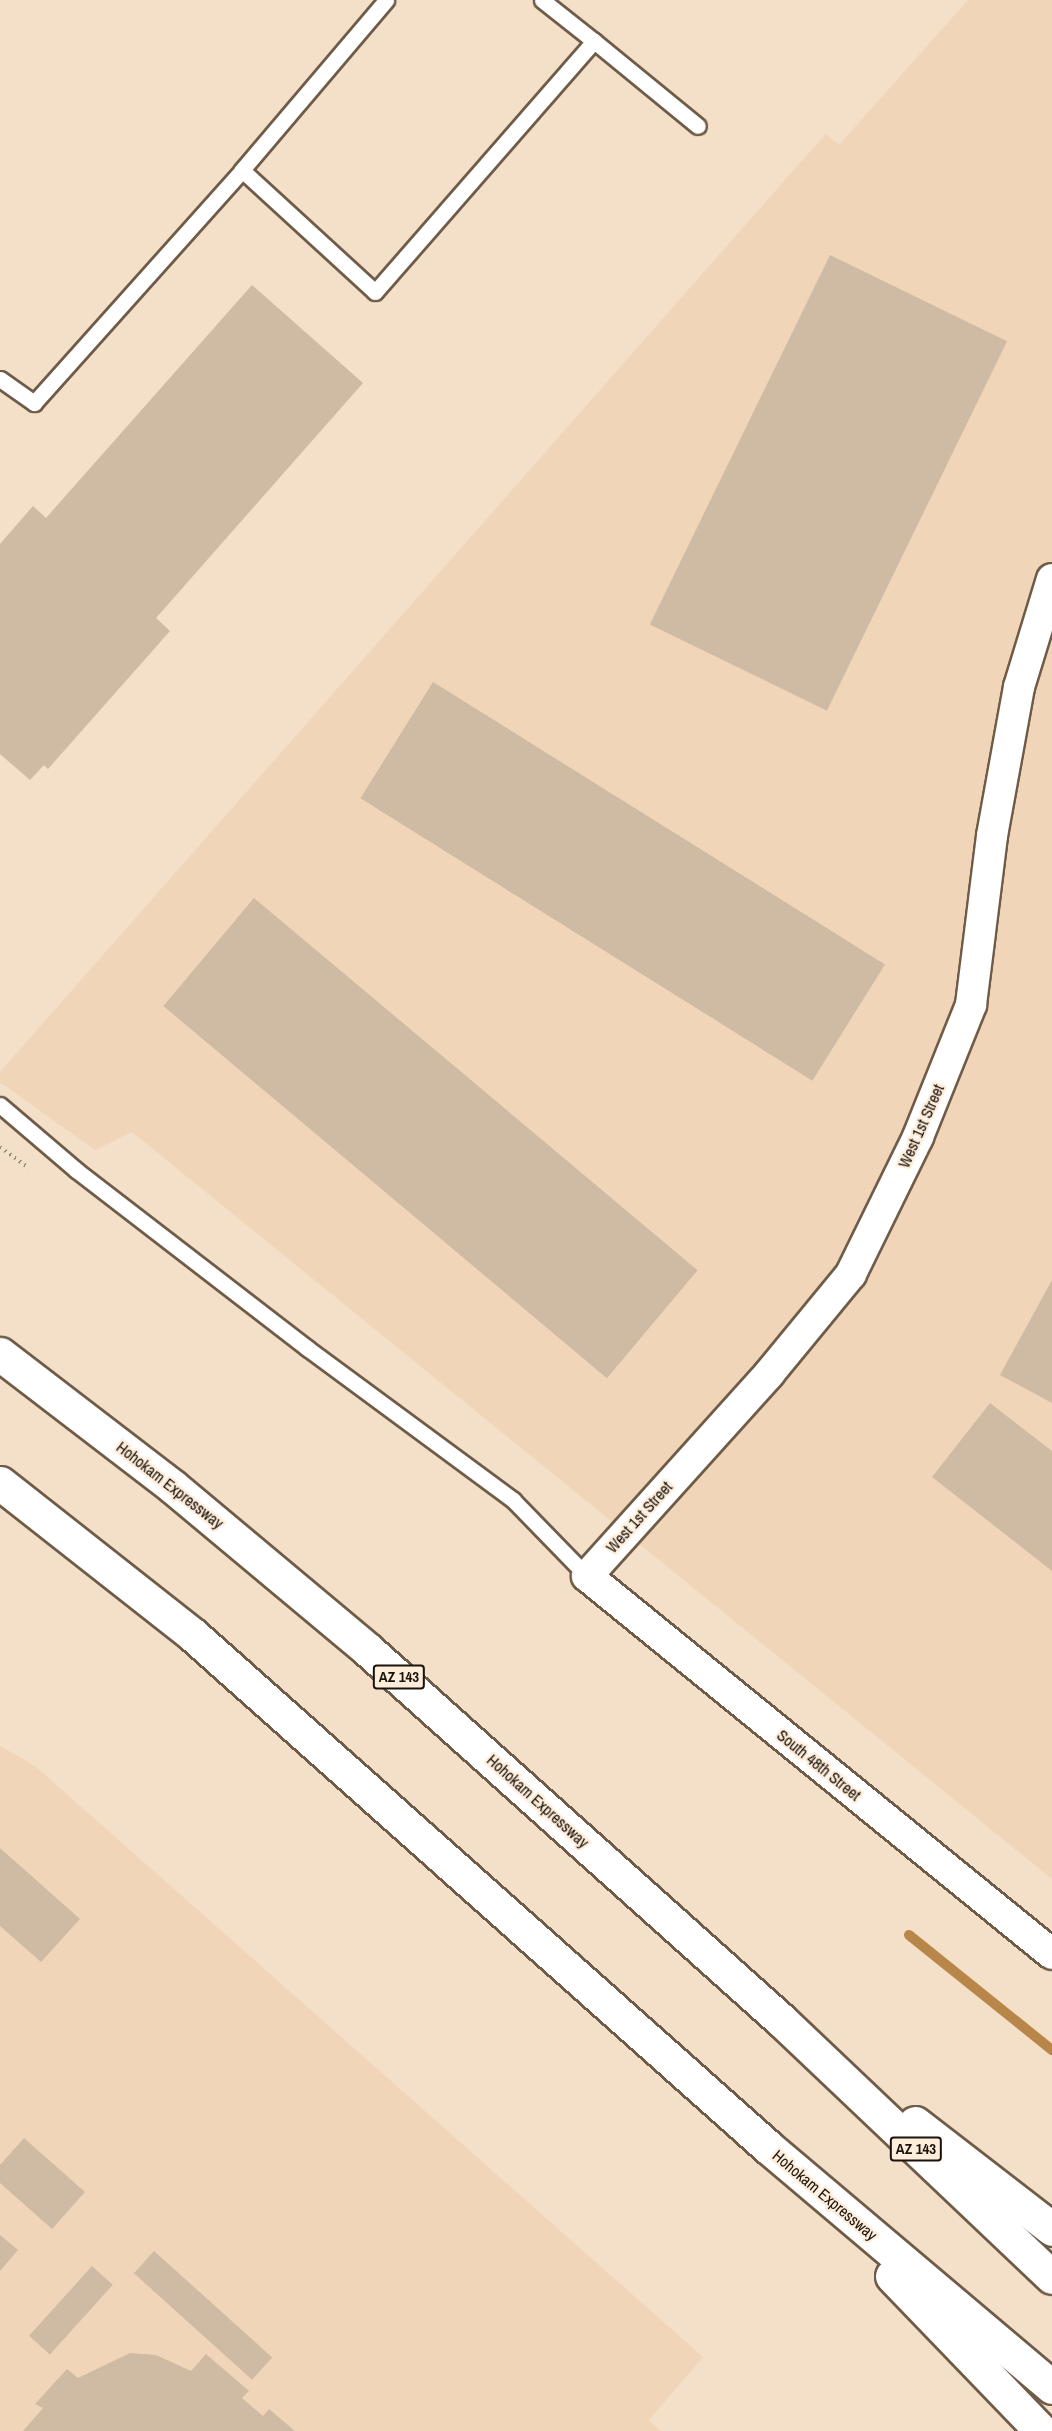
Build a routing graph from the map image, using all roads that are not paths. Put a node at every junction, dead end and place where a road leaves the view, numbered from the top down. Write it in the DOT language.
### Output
graph roads {
  1 [pos="386,0"];
  2 [pos="542,0"];
  3 [pos="594,41"];
  4 [pos="698,126"];
  5 [pos="242,170"];
  6 [pos="0,379"];
  7 [pos="1052,579"];
  8 [pos="0,1105"];
  9 [pos="0,1354"];
  10 [pos="0,1483"];
  11 [pos="586,1576"];
  12 [pos="1052,1954"];
  13 [pos="781,2020"];
  14 [pos="768,2147"];
  15 [pos="1052,2229"];
  16 [pos="1052,2277"];
  17 [pos="1052,2387"];
  18 [pos="1041,2431"];
  1 -- 5 [label="lane"];
  2 -- 3 [label="lane"];
  3 -- 4 [label="lane"];
  3 -- 5 [label="lane"];
  5 -- 6 [label="lane"];
  7 -- 11 [label="street, West 1st Street"];
  8 -- 11 [label="lane"];
  9 -- 13 [label="highway, Hohokam Expressway / AZ 143"];
  10 -- 14 [label="highway, Hohokam Expressway"];
  11 -- 12 [label="street, South 48th Street"];
  13 -- 15 [label="highway"];
  13 -- 16 [label="highway, Hohokam Expressway / AZ 143"];
  14 -- 17 [label="highway, Hohokam Expressway"];
  14 -- 18 [label="highway"];
}
